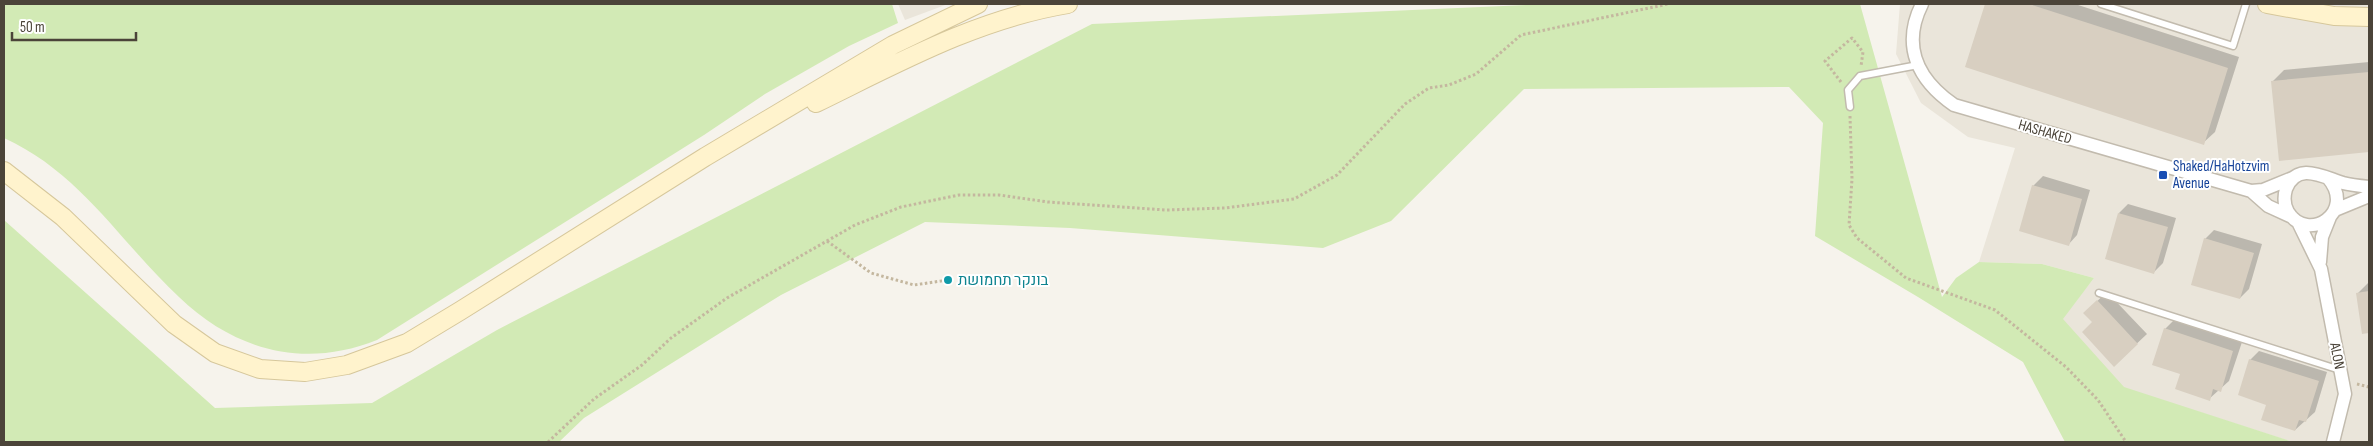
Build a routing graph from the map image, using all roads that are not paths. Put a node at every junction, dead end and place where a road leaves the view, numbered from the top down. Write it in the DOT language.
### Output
graph roads {
  1 [pos="978,4"];
  2 [pos="1068,4"];
  3 [pos="1922,4"];
  4 [pos="2101,4"];
  5 [pos="2246,4"];
  6 [pos="2267,4"];
  7 [pos="2369,17"];
  8 [pos="1918,65"];
  9 [pos="1850,107"];
  10 [pos="705,156"];
  11 [pos="4,171"];
  12 [pos="2295,177"];
  13 [pos="2328,178"];
  14 [pos="2369,187"];
  15 [pos="2251,191"];
  16 [pos="2369,196"];
  17 [pos="2332,214"];
  18 [pos="2295,219"];
  19 [pos="2320,269"];
  20 [pos="2099,293"];
  21 [pos="2340,370"];
  22 [pos="2333,442"];
  1 -- 10 [label="main road"];
  2 -- 10 [label="main road"];
  3 -- 8 [label="street, HASHAKED"];
  4 -- 5 [label="lane"];
  6 -- 7 [label="main road"];
  8 -- 9 [label="lane"];
  8 -- 15 [label="street, HASHAKED"];
  10 -- 11 [label="main road"];
  12 -- 13 [label="street"];
  12 -- 15 [label="street, HASHAKED"];
  12 -- 18 [label="street"];
  13 -- 14 [label="street"];
  13 -- 17 [label="street"];
  15 -- 18 [label="street, HASHAKED"];
  16 -- 17 [label="street"];
  17 -- 18 [label="street"];
  17 -- 19 [label="street, ALON"];
  18 -- 19 [label="street, ALON"];
  19 -- 21 [label="street, ALON"];
  20 -- 21 [label="lane"];
  21 -- 22 [label="street, ALON"];
}
